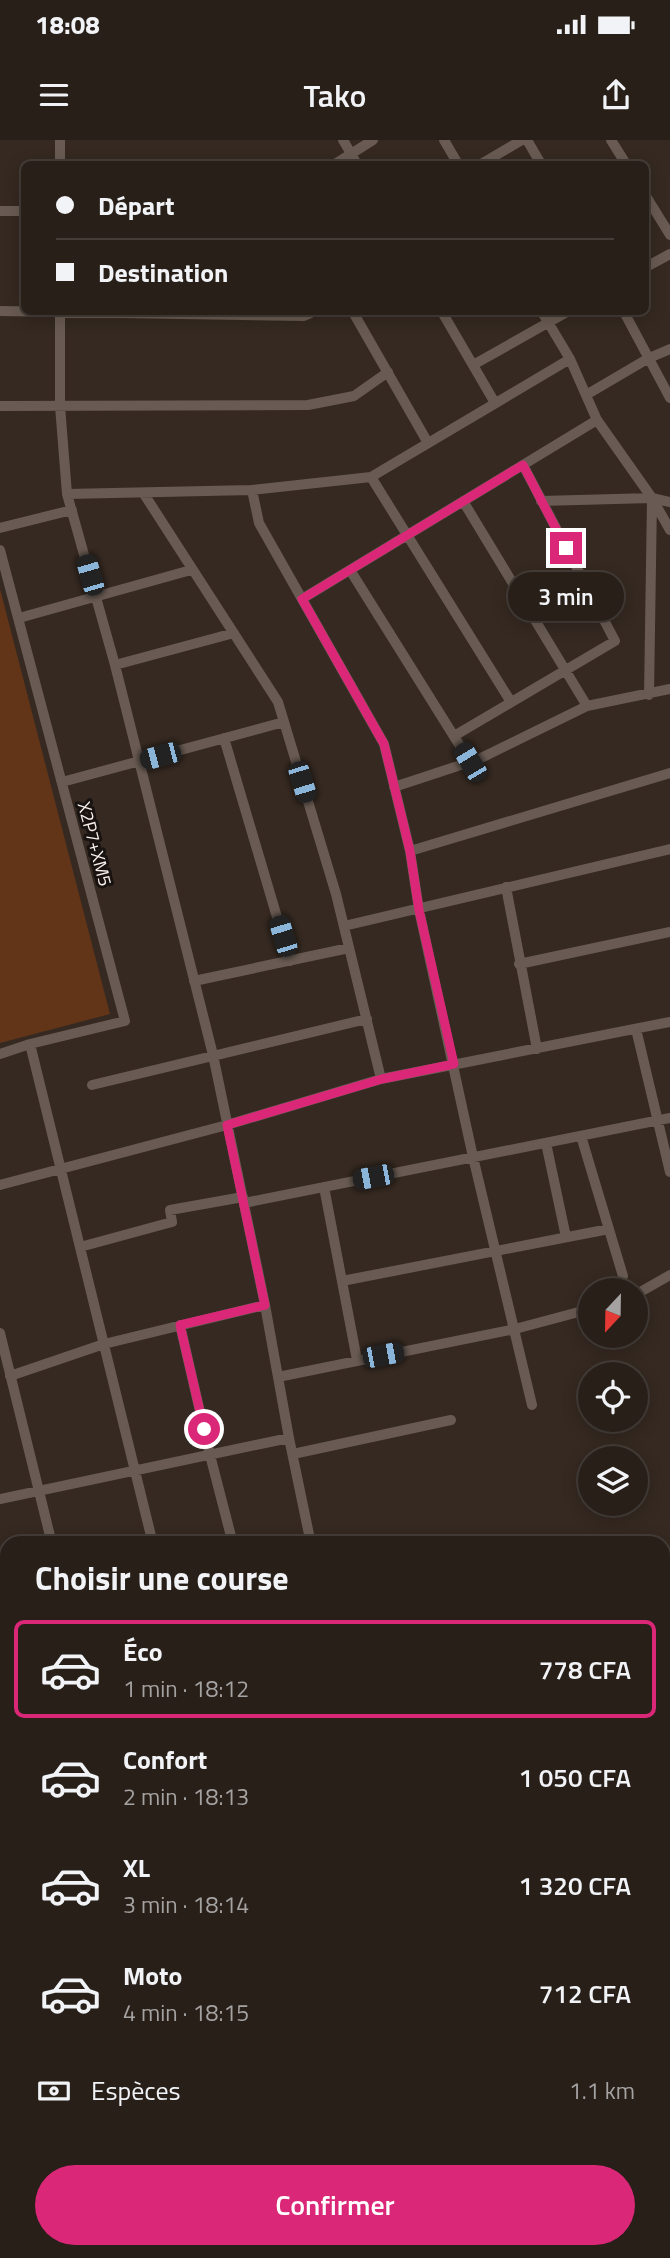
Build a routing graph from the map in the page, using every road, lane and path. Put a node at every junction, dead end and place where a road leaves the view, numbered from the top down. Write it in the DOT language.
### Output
graph roads {
  1 [pos="60,140"];
  2 [pos="343,140"];
  3 [pos="373,140"];
  4 [pos="444,140"];
  5 [pos="525,140"];
  6 [pos="611,140"];
  7 [pos="354,160"];
  8 [pos="60,161"];
  9 [pos="456,161"];
  10 [pos="486,161"];
  11 [pos="539,161"];
  12 [pos="624,161"];
  13 [pos="649,201"];
  14 [pos="0,211"];
  15 [pos="21,211"];
  16 [pos="670,235"];
  17 [pos="670,254"];
  18 [pos="649,265"];
  19 [pos="0,312"];
  20 [pos="21,312"];
  21 [pos="60,315"];
  22 [pos="243,315"];
  23 [pos="306,315"];
  24 [pos="356,315"];
  25 [pos="444,315"];
  26 [pos="544,315"];
  27 [pos="562,315"];
  28 [pos="626,315"];
  29 [pos="549,322"];
  30 [pos="670,349"];
  31 [pos="649,358"];
  32 [pos="570,359"];
  33 [pos="473,365"];
  34 [pos="387,372"];
  35 [pos="586,395"];
  36 [pos="670,398"];
  37 [pos="495,403"];
  38 [pos="0,406"];
  39 [pos="60,406"];
  40 [pos="597,420"];
  41 [pos="428,443"];
  42 [pos="523,465"];
  43 [pos="371,477"];
  44 [pos="252,490"];
  45 [pos="67,494"];
  46 [pos="144,494"];
  47 [pos="652,498"];
  48 [pos="463,501"];
  49 [pos="541,501"];
  50 [pos="670,502"];
  51 [pos="72,510"];
  52 [pos="0,528"];
  53 [pos="670,530"];
  54 [pos="407,536"];
  55 [pos="0,550"];
  56 [pos="191,570"];
  57 [pos="350,570"];
  58 [pos="96,597"];
  59 [pos="302,599"];
  60 [pos="19,618"];
  61 [pos="233,633"];
  62 [pos="116,665"];
  63 [pos="565,669"];
  64 [pos="670,689"];
  65 [pos="649,695"];
  66 [pos="511,702"];
  67 [pos="587,706"];
  68 [pos="284,722"];
  69 [pos="454,737"];
  70 [pos="224,738"];
  71 [pos="138,761"];
  72 [pos="470,762"];
  73 [pos="670,773"];
  74 [pos="62,782"];
  75 [pos="394,787"];
  76 [pos="670,849"];
  77 [pos="410,851"];
  78 [pos="506,887"];
  79 [pos="419,910"];
  80 [pos="344,926"];
  81 [pos="670,932"];
  82 [pos="349,948"];
  83 [pos="290,961"];
  84 [pos="519,964"];
  85 [pos="194,981"];
  86 [pos="367,1018"];
  87 [pos="670,1022"];
  88 [pos="636,1028"];
  89 [pos="30,1044"];
  90 [pos="537,1049"];
  91 [pos="0,1054"];
  92 [pos="213,1055"];
  93 [pos="454,1064"];
  94 [pos="382,1079"];
  95 [pos="92,1085"];
  96 [pos="670,1118"];
  97 [pos="658,1121"];
  98 [pos="227,1125"];
  99 [pos="581,1136"];
  100 [pos="547,1143"];
  101 [pos="473,1157"];
  102 [pos="61,1169"];
  103 [pos="670,1172"];
  104 [pos="0,1185"];
  105 [pos="324,1187"];
  106 [pos="244,1200"];
  107 [pos="608,1228"];
  108 [pos="566,1237"];
  109 [pos="80,1247"];
  110 [pos="496,1252"];
  111 [pos="670,1275"];
  112 [pos="622,1276"];
  113 [pos="342,1282"];
  114 [pos="648,1288"];
  115 [pos="265,1305"];
  116 [pos="578,1312"];
  117 [pos="180,1325"];
  118 [pos="515,1329"];
  119 [pos="0,1333"];
  120 [pos="104,1344"];
  121 [pos="357,1360"];
  122 [pos="10,1376"];
  123 [pos="278,1377"];
  124 [pos="532,1405"];
  125 [pos="451,1420"];
  126 [pos="289,1438"];
  127 [pos="293,1454"];
  128 [pos="210,1455"];
  129 [pos="135,1471"];
  130 [pos="39,1491"];
  131 [pos="0,1499"];
  132 [pos="50,1536"];
  133 [pos="151,1536"];
  134 [pos="231,1536"];
  135 [pos="309,1536"];
  1 -- 8 [label="street"];
  2 -- 7 [label="street"];
  3 -- 7 [label="street"];
  4 -- 9 [label="street"];
  5 -- 10 [label="street"];
  5 -- 11 [label="street"];
  6 -- 12 [label="street"];
  13 -- 16 [label="street"];
  14 -- 15 [label="street"];
  17 -- 18 [label="street"];
  19 -- 20 [label="street"];
  21 -- 39 [label="street"];
  22 -- 23 [label="street"];
  24 -- 34 [label="street"];
  25 -- 33 [label="street"];
  26 -- 29 [label="street"];
  27 -- 29 [label="street"];
  28 -- 31 [label="street"];
  29 -- 32 [label="street"];
  29 -- 33 [label="street"];
  30 -- 31 [label="street"];
  31 -- 35 [label="street"];
  31 -- 36 [label="street"];
  32 -- 35 [label="street"];
  32 -- 37 [label="street"];
  33 -- 37 [label="street"];
  34 -- 39 [label="street"];
  34 -- 41 [label="street"];
  35 -- 40 [label="street"];
  37 -- 41 [label="street"];
  38 -- 39 [label="street"];
  39 -- 45 [label="street"];
  40 -- 42 [label="street"];
  40 -- 47 [label="street"];
  41 -- 43 [label="street"];
  42 -- 48 [label="street"];
  42 -- 49 [label="street"];
  43 -- 44 [label="street"];
  43 -- 54 [label="street"];
  44 -- 46 [label="street"];
  44 -- 59 [label="street"];
  45 -- 46 [label="street"];
  45 -- 51 [label="street"];
  46 -- 56 [label="street"];
  47 -- 49 [label="street"];
  47 -- 50 [label="street"];
  47 -- 53 [label="street"];
  47 -- 65 [label="street"];
  48 -- 54 [label="street"];
  48 -- 63 [label="street"];
  49 -- 63 [label="street"];
  51 -- 52 [label="street"];
  51 -- 58 [label="street"];
  54 -- 57 [label="street"];
  54 -- 66 [label="street"];
  55 -- 60 [label="street, X2P7+XM5"];
  56 -- 58 [label="street"];
  56 -- 61 [label="street"];
  57 -- 59 [label="street"];
  57 -- 69 [label="street"];
  58 -- 60 [label="street"];
  58 -- 62 [label="street"];
  59 -- 75 [label="street"];
  60 -- 74 [label="street, X2P7+XM5"];
  61 -- 62 [label="street"];
  61 -- 68 [label="street"];
  62 -- 71 [label="street"];
  63 -- 66 [label="street"];
  63 -- 67 [label="street"];
  64 -- 65 [label="street"];
  65 -- 67 [label="street"];
  66 -- 69 [label="street"];
  67 -- 72 [label="street"];
  68 -- 70 [label="street"];
  68 -- 80 [label="street"];
  69 -- 72 [label="street"];
  70 -- 71 [label="street"];
  70 -- 83 [label="street"];
  71 -- 74 [label="street"];
  71 -- 85 [label="street"];
  72 -- 75 [label="street"];
  73 -- 77 [label="street"];
  74 -- 89 [label="street, X2P7+XM5"];
  75 -- 77 [label="street"];
  76 -- 78 [label="street"];
  77 -- 79 [label="street"];
  78 -- 79 [label="street"];
  78 -- 84 [label="street"];
  79 -- 80 [label="street"];
  79 -- 93 [label="street"];
  80 -- 82 [label="street"];
  81 -- 84 [label="street"];
  82 -- 83 [label="street"];
  82 -- 86 [label="street"];
  83 -- 85 [label="street"];
  84 -- 90 [label="street"];
  85 -- 92 [label="street"];
  86 -- 92 [label="street"];
  86 -- 94 [label="street"];
  87 -- 88 [label="street"];
  88 -- 90 [label="street"];
  88 -- 97 [label="street"];
  89 -- 91 [label="street, X2P7+XM5"];
  89 -- 102 [label="street"];
  90 -- 93 [label="street"];
  92 -- 95 [label="street"];
  92 -- 98 [label="street"];
  93 -- 94 [label="street"];
  93 -- 101 [label="street"];
  94 -- 98 [label="street"];
  96 -- 97 [label="street"];
  97 -- 99 [label="street"];
  97 -- 103 [label="street"];
  98 -- 102 [label="street"];
  98 -- 106 [label="street"];
  99 -- 100 [label="street"];
  99 -- 107 [label="street"];
  100 -- 101 [label="street"];
  100 -- 108 [label="street"];
  101 -- 105 [label="street"];
  101 -- 110 [label="street"];
  102 -- 104 [label="street"];
  102 -- 109 [label="street"];
  105 -- 106 [label="street"];
  105 -- 113 [label="street"];
  106 -- 109 [label="street"];
  106 -- 115 [label="street"];
  107 -- 108 [label="street"];
  107 -- 112 [label="street"];
  108 -- 110 [label="street"];
  109 -- 120 [label="street"];
  110 -- 113 [label="street"];
  110 -- 118 [label="street"];
  111 -- 114 [label="street"];
  113 -- 121 [label="street"];
  115 -- 117 [label="street"];
  115 -- 123 [label="street"];
  116 -- 118 [label="street"];
  117 -- 120 [label="street"];
  117 -- 128 [label="street"];
  118 -- 121 [label="street"];
  118 -- 124 [label="street"];
  119 -- 122 [label="street"];
  120 -- 122 [label="street"];
  120 -- 129 [label="street"];
  121 -- 123 [label="street"];
  122 -- 130 [label="street"];
  123 -- 126 [label="street"];
  125 -- 127 [label="street"];
  126 -- 127 [label="street"];
  126 -- 128 [label="street"];
  127 -- 135 [label="street"];
  128 -- 129 [label="street"];
  128 -- 134 [label="street"];
  129 -- 130 [label="street"];
  129 -- 133 [label="street"];
  130 -- 131 [label="street"];
  130 -- 132 [label="street"];
}
